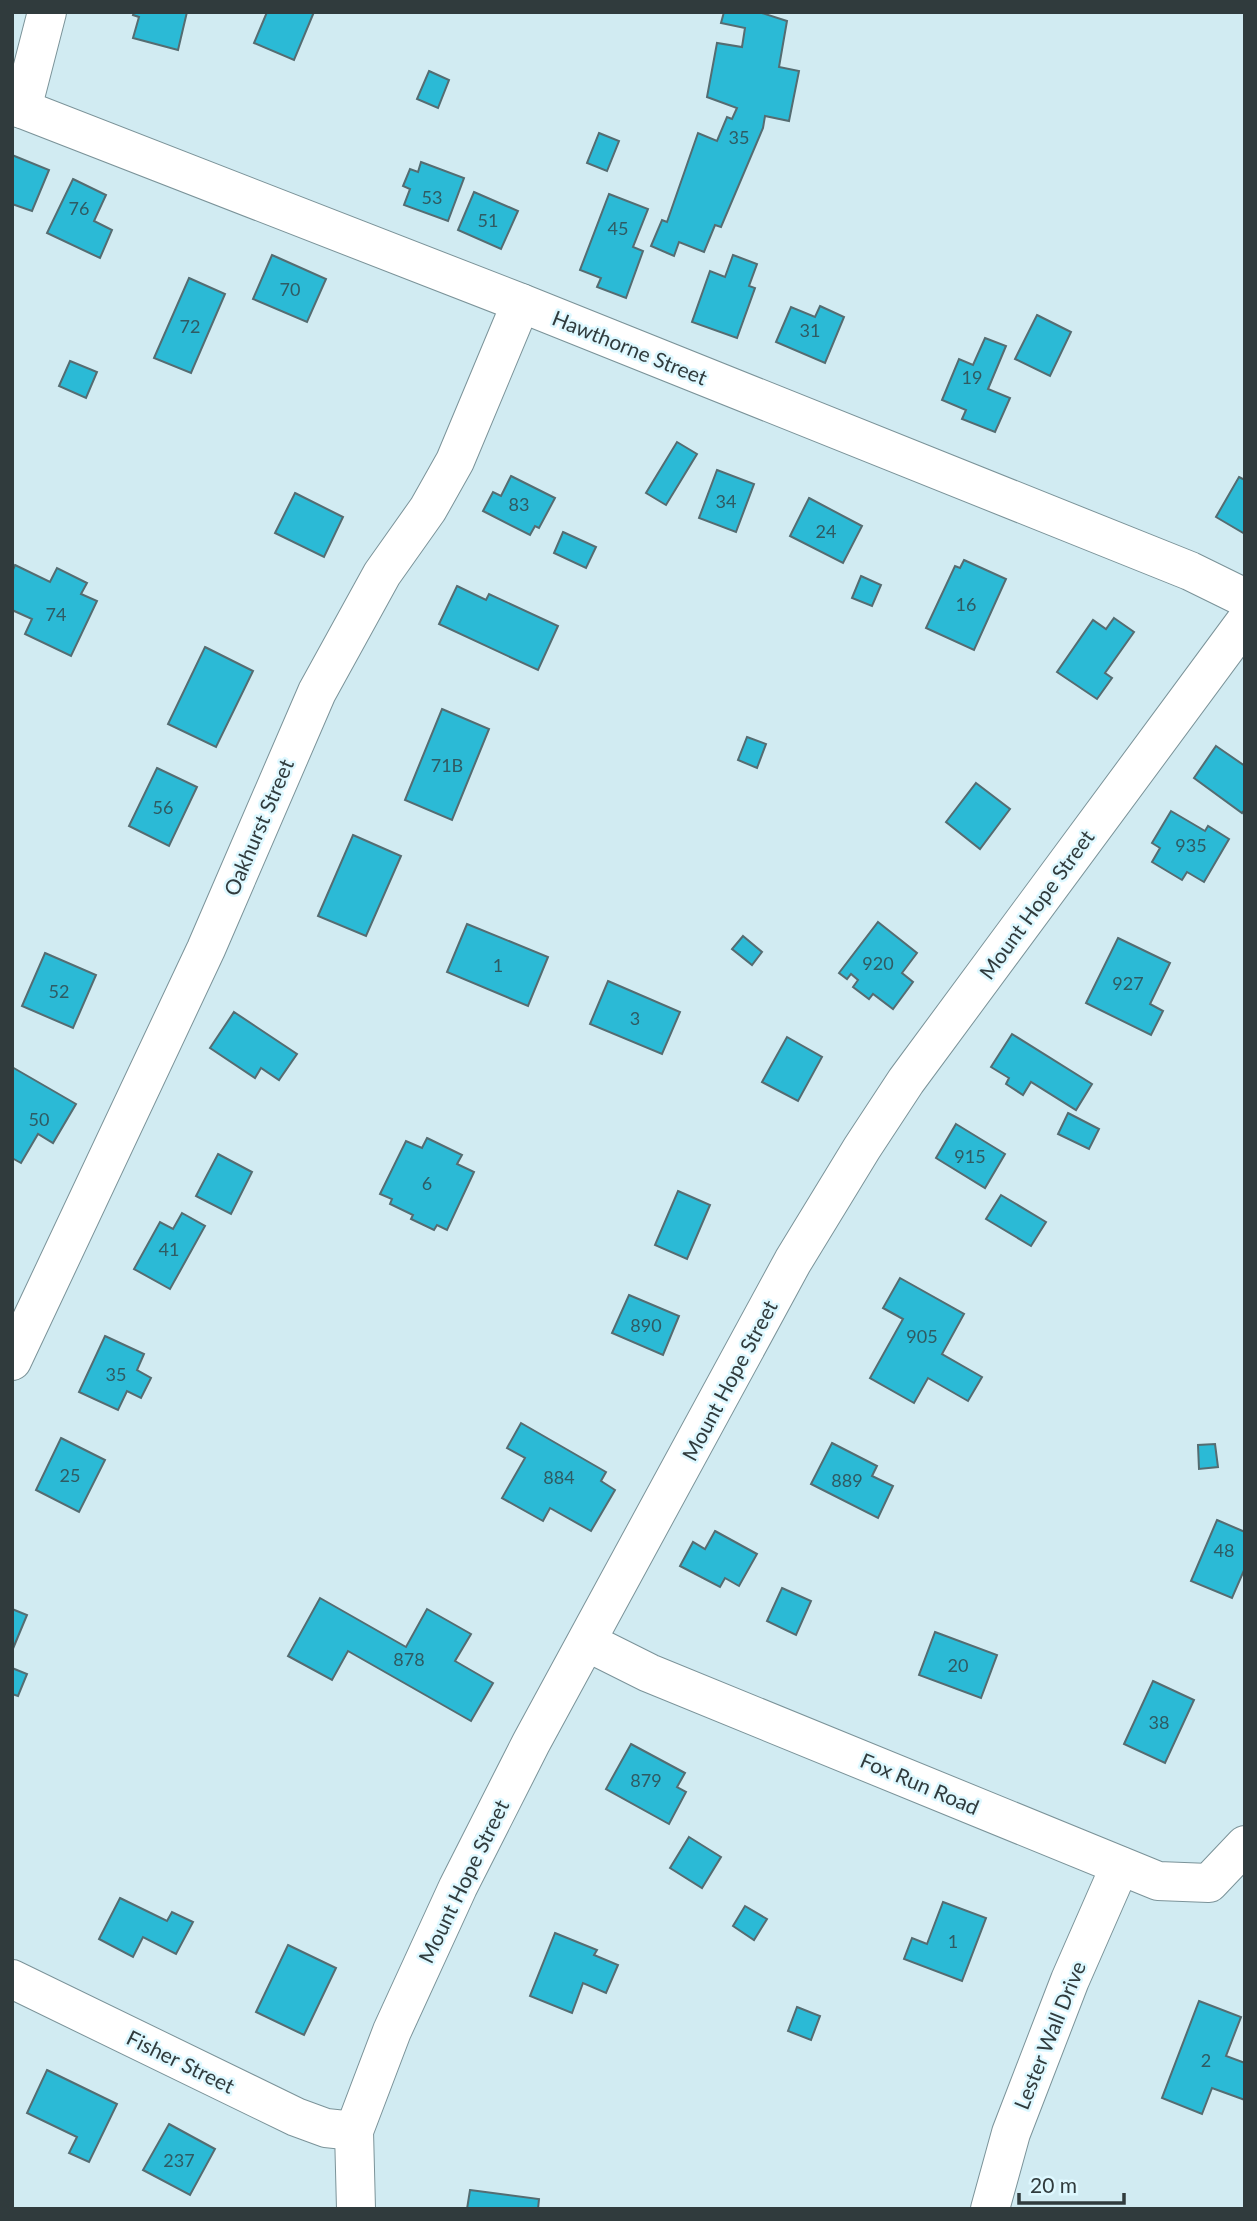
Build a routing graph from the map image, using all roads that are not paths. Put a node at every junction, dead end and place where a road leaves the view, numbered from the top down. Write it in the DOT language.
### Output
graph roads {
  1 [pos="47,12"];
  2 [pos="17,107"];
  3 [pos="520,303"];
  4 [pos="1245,598"];
  5 [pos="1245,622"];
  6 [pos="12,1361"];
  7 [pos="587,1642"];
  8 [pos="1245,1845"];
  9 [pos="1120,1866"];
  10 [pos="12,1979"];
  11 [pos="354,2131"];
  12 [pos="356,2209"];
  13 [pos="990,2209"];
  1 -- 2 [label="street"];
  2 -- 3 [label="street, Hawthorne Street"];
  3 -- 4 [label="street, Hawthorne Street"];
  3 -- 6 [label="street, Oakhurst Street"];
  5 -- 7 [label="street, Mount Hope Street"];
  7 -- 9 [label="street, Fox Run Road"];
  7 -- 11 [label="street, Mount Hope Street"];
  8 -- 9 [label="street, Fox Run Road"];
  9 -- 13 [label="street, Lester Wall Drive"];
  10 -- 11 [label="street, Fisher Street"];
  11 -- 12 [label="street, Mount Hope Street"];
}
